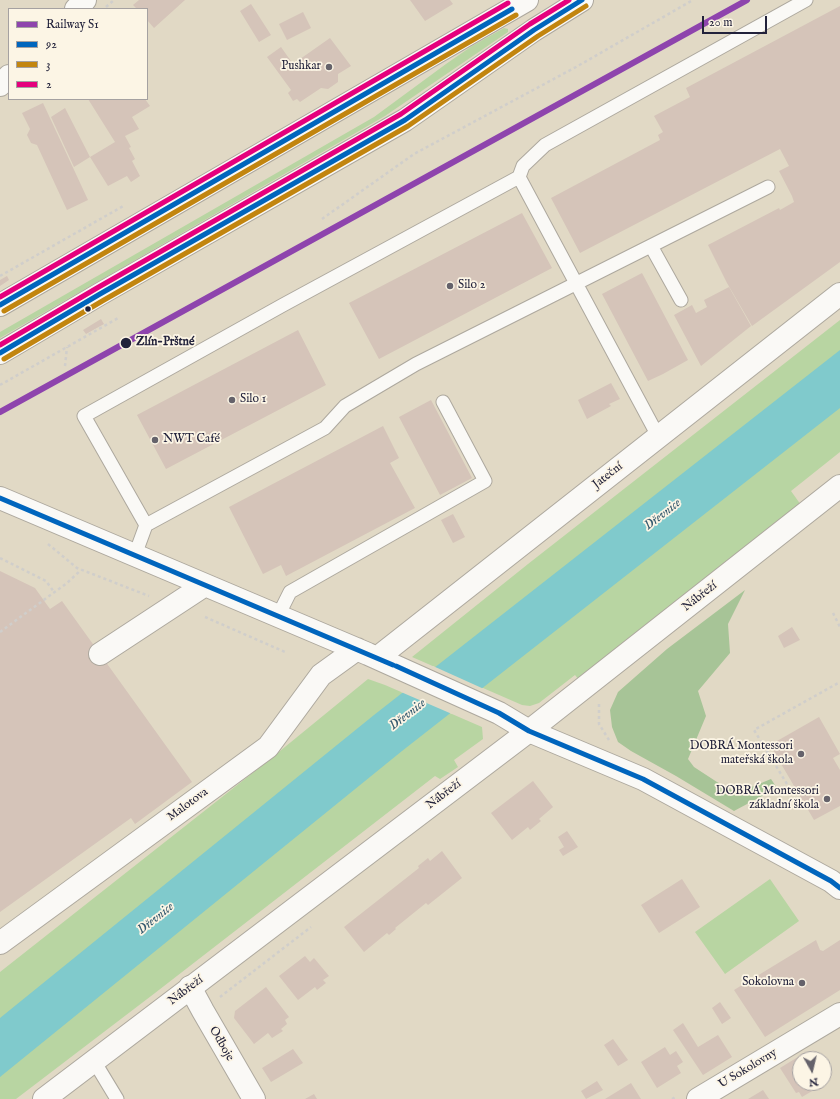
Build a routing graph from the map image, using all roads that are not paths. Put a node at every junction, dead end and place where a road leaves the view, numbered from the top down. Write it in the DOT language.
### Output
graph roads {
  1 [pos="85,0"];
  2 [pos="527,0"];
  3 [pos="582,0"];
  4 [pos="806,0"];
  5 [pos="77,8"];
  6 [pos="8,77"];
  7 [pos="0,85"];
  8 [pos="519,177"];
  9 [pos="768,187"];
  10 [pos="651,246"];
  11 [pos="575,284"];
  12 [pos="840,294"];
  13 [pos="681,300"];
  14 [pos="0,305"];
  15 [pos="0,353"];
  16 [pos="443,402"];
  17 [pos="658,436"];
  18 [pos="840,486"];
  19 [pos="0,498"];
  20 [pos="146,525"];
  21 [pos="135,555"];
  22 [pos="205,585"];
  23 [pos="278,616"];
  24 [pos="100,654"];
  25 [pos="376,658"];
  26 [pos="529,731"];
  27 [pos="840,888"];
  28 [pos="0,943"];
  29 [pos="190,987"];
  30 [pos="840,1014"];
  31 [pos="94,1061"];
  32 [pos="44,1099"];
  33 [pos="117,1099"];
  34 [pos="254,1099"];
  35 [pos="698,1099"];
  1 -- 5 [label="street"];
  2 -- 14 [label="street"];
  3 -- 15 [label="street"];
  4 -- 8 [label="lane"];
  6 -- 7 [label="street"];
  8 -- 11 [label="lane"];
  8 -- 20 [label="lane"];
  9 -- 10 [label="lane"];
  10 -- 11 [label="lane"];
  10 -- 13 [label="lane"];
  11 -- 17 [label="lane"];
  11 -- 20 [label="lane"];
  12 -- 17 [label="street, Jateční"];
  16 -- 23 [label="lane"];
  17 -- 25 [label="street, Jateční"];
  18 -- 26 [label="street, Nábřeží"];
  19 -- 21 [label="street"];
  20 -- 21 [label="lane"];
  21 -- 22 [label="street"];
  22 -- 23 [label="street"];
  22 -- 24 [label="street"];
  23 -- 25 [label="street"];
  25 -- 26 [label="street"];
  25 -- 28 [label="street, Malotova"];
  26 -- 27 [label="street"];
  26 -- 29 [label="street, Nábřeží"];
  29 -- 31 [label="street, Nábřeží"];
  29 -- 34 [label="street, Odboje"];
  30 -- 35 [label="street, U Sokolovny"];
  31 -- 32 [label="street, Nábřeží"];
  31 -- 33 [label="lane"];
}
